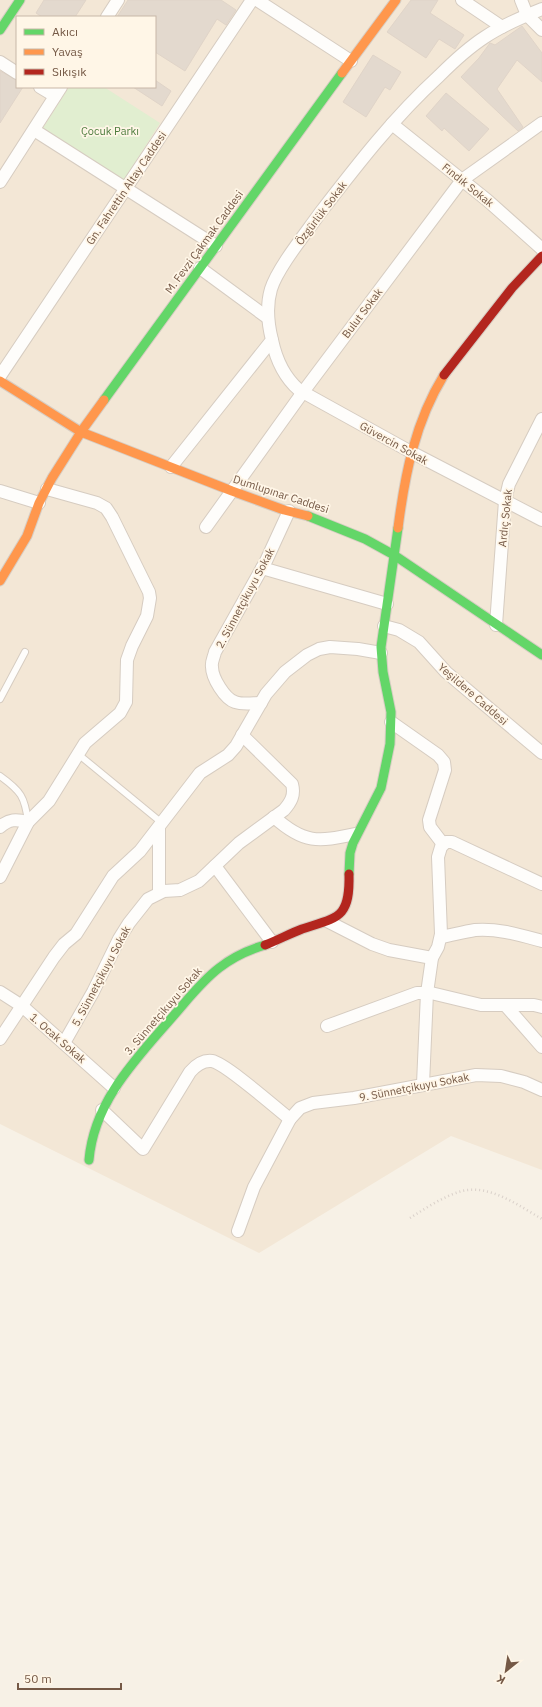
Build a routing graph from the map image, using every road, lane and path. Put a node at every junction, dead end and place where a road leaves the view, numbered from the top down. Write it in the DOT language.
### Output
graph roads {
  1 [pos="20,0"];
  2 [pos="118,0"];
  3 [pos="252,0"];
  4 [pos="257,0"];
  5 [pos="396,0"];
  6 [pos="462,0"];
  7 [pos="521,0"];
  8 [pos="542,9"];
  9 [pos="527,15"];
  10 [pos="107,16"];
  11 [pos="502,27"];
  12 [pos="0,30"];
  13 [pos="542,30"];
  14 [pos="351,61"];
  15 [pos="0,62"];
  16 [pos="16,72"];
  17 [pos="44,88"];
  18 [pos="58,92"];
  19 [pos="542,123"];
  20 [pos="392,124"];
  21 [pos="34,130"];
  22 [pos="462,180"];
  23 [pos="0,182"];
  24 [pos="126,189"];
  25 [pos="216,246"];
  26 [pos="542,249"];
  27 [pos="542,256"];
  28 [pos="200,268"];
  29 [pos="268,318"];
  30 [pos="272,340"];
  31 [pos="0,376"];
  32 [pos="0,380"];
  33 [pos="303,392"];
  34 [pos="542,419"];
  35 [pos="81,432"];
  36 [pos="411,452"];
  37 [pos="171,467"];
  38 [pos="47,489"];
  39 [pos="0,491"];
  40 [pos="232,491"];
  41 [pos="505,501"];
  42 [pos="39,503"];
  43 [pos="289,511"];
  44 [pos="542,520"];
  45 [pos="206,527"];
  46 [pos="394,555"];
  47 [pos="262,568"];
  48 [pos="0,581"];
  49 [pos="387,604"];
  50 [pos="496,625"];
  51 [pos="384,626"];
  52 [pos="25,652"];
  53 [pos="381,653"];
  54 [pos="542,655"];
  55 [pos="0,699"];
  56 [pos="261,703"];
  57 [pos="391,722"];
  58 [pos="242,735"];
  59 [pos="542,753"];
  60 [pos="78,754"];
  61 [pos="0,776"];
  62 [pos="274,817"];
  63 [pos="28,822"];
  64 [pos="161,825"];
  65 [pos="0,827"];
  66 [pos="356,834"];
  67 [pos="443,844"];
  68 [pos="214,866"];
  69 [pos="0,877"];
  70 [pos="542,884"];
  71 [pos="159,892"];
  72 [pos="329,922"];
  73 [pos="441,937"];
  74 [pos="542,941"];
  75 [pos="272,942"];
  76 [pos="432,958"];
  77 [pos="0,992"];
  78 [pos="426,993"];
  79 [pos="22,1006"];
  80 [pos="506,1006"];
  81 [pos="542,1007"];
  82 [pos="327,1026"];
  83 [pos="0,1039"];
  84 [pos="64,1044"];
  85 [pos="542,1047"];
  86 [pos="423,1084"];
  87 [pos="114,1088"];
  88 [pos="542,1090"];
  89 [pos="102,1110"];
  90 [pos="290,1119"];
  91 [pos="89,1160"];
  92 [pos="410,1218"];
  93 [pos="542,1219"];
  94 [pos="238,1231"];
  1 -- 12 [label="street"];
  2 -- 10 [label="street"];
  3 -- 24 [label="street, Gn. Fahrettin Altay Caddesi"];
  4 -- 14 [label="street"];
  5 -- 14 [label="street, M. Fevzi Çakmak Caddesi"];
  6 -- 11 [label="street"];
  7 -- 9 [label="street"];
  8 -- 9 [label="street, Özgürlük Sokak"];
  9 -- 11 [label="street, Özgürlük Sokak"];
  9 -- 13 [label="street"];
  11 -- 20 [label="street, Özgürlük Sokak"];
  14 -- 25 [label="street, M. Fevzi Çakmak Caddesi"];
  15 -- 16 [label="street"];
  17 -- 18 [label="street"];
  18 -- 21 [label="street"];
  19 -- 22 [label="street, Bulut Sokak"];
  20 -- 22 [label="street, Fındık Sokak"];
  20 -- 29 [label="street, Özgürlük Sokak"];
  21 -- 23 [label="street"];
  21 -- 24 [label="street"];
  22 -- 26 [label="street, Fındık Sokak"];
  22 -- 33 [label="street, Bulut Sokak"];
  24 -- 25 [label="street"];
  24 -- 31 [label="street, Gn. Fahrettin Altay Caddesi"];
  25 -- 28 [label="street, M. Fevzi Çakmak Caddesi"];
  27 -- 36 [label="street, 3. Sünnetçikuyu Sokak"];
  28 -- 29 [label="street"];
  28 -- 35 [label="street, M. Fevzi Çakmak Caddesi"];
  29 -- 30 [label="street, Özgürlük Sokak"];
  30 -- 33 [label="street, Güvercin Sokak"];
  30 -- 37 [label="street"];
  32 -- 35 [label="street, Dumlupınar Caddesi"];
  33 -- 36 [label="street, Güvercin Sokak"];
  33 -- 40 [label="street, Bulut Sokak"];
  34 -- 41 [label="street, Ardıç Sokak"];
  35 -- 37 [label="street, Dumlupınar Caddesi"];
  35 -- 38 [label="street, M. Fevzi Çakmak Caddesi"];
  36 -- 41 [label="street, Güvercin Sokak"];
  36 -- 46 [label="street, 3. Sünnetçikuyu Sokak"];
  37 -- 40 [label="street, Dumlupınar Caddesi"];
  38 -- 42 [label="street, M. Fevzi Çakmak Caddesi"];
  38 -- 60 [label="street"];
  39 -- 42 [label="street"];
  40 -- 43 [label="street, Dumlupınar Caddesi"];
  40 -- 45 [label="street, Bulut Sokak"];
  41 -- 44 [label="street, Güvercin Sokak"];
  41 -- 50 [label="street, Ardıç Sokak"];
  42 -- 48 [label="street, M. Fevzi Çakmak Caddesi"];
  43 -- 46 [label="street, Dumlupınar Caddesi"];
  43 -- 47 [label="street, 2. Sünnetçikuyu Sokak"];
  46 -- 49 [label="street, 3. Sünnetçikuyu Sokak"];
  46 -- 50 [label="street, Dumlupınar Caddesi"];
  47 -- 49 [label="street"];
  47 -- 56 [label="street, 2. Sünnetçikuyu Sokak"];
  49 -- 51 [label="street, 3. Sünnetçikuyu Sokak"];
  50 -- 54 [label="street, Dumlupınar Caddesi"];
  51 -- 53 [label="street, 3. Sünnetçikuyu Sokak"];
  51 -- 59 [label="street, Yeşildere Caddesi"];
  52 -- 55 [label="lane"];
  53 -- 56 [label="street"];
  53 -- 57 [label="street, 3. Sünnetçikuyu Sokak"];
  56 -- 58 [label="street"];
  57 -- 66 [label="street, 3. Sünnetçikuyu Sokak"];
  57 -- 67 [label="street"];
  58 -- 62 [label="street"];
  58 -- 64 [label="street"];
  60 -- 63 [label="street"];
  60 -- 64 [label="lane"];
  61 -- 63 [label="lane"];
  62 -- 66 [label="street"];
  62 -- 68 [label="street"];
  63 -- 65 [label="street"];
  63 -- 69 [label="street"];
  64 -- 71 [label="street"];
  64 -- 79 [label="street"];
  66 -- 72 [label="street, 3. Sünnetçikuyu Sokak"];
  67 -- 70 [label="street"];
  67 -- 73 [label="street"];
  68 -- 71 [label="street"];
  68 -- 75 [label="street"];
  71 -- 84 [label="street, 5. Sünnetçikuyu Sokak"];
  72 -- 75 [label="street, 3. Sünnetçikuyu Sokak"];
  72 -- 76 [label="street"];
  73 -- 74 [label="street"];
  73 -- 76 [label="street"];
  75 -- 87 [label="street, 3. Sünnetçikuyu Sokak"];
  76 -- 78 [label="street"];
  77 -- 79 [label="street, 1. Ocak Sokak"];
  78 -- 80 [label="street"];
  78 -- 82 [label="street"];
  78 -- 86 [label="street"];
  79 -- 83 [label="street"];
  79 -- 84 [label="street, 1. Ocak Sokak"];
  80 -- 81 [label="street"];
  80 -- 85 [label="street"];
  84 -- 87 [label="street, 1. Ocak Sokak"];
  86 -- 88 [label="street, 9. Sünnetçikuyu Sokak"];
  86 -- 90 [label="street, 9. Sünnetçikuyu Sokak"];
  87 -- 89 [label="street, 3. Sünnetçikuyu Sokak"];
  89 -- 90 [label="street"];
  89 -- 91 [label="street, 3. Sünnetçikuyu Sokak"];
  90 -- 94 [label="street, 9. Sünnetçikuyu Sokak"];
  92 -- 93 [label="path"];
}
